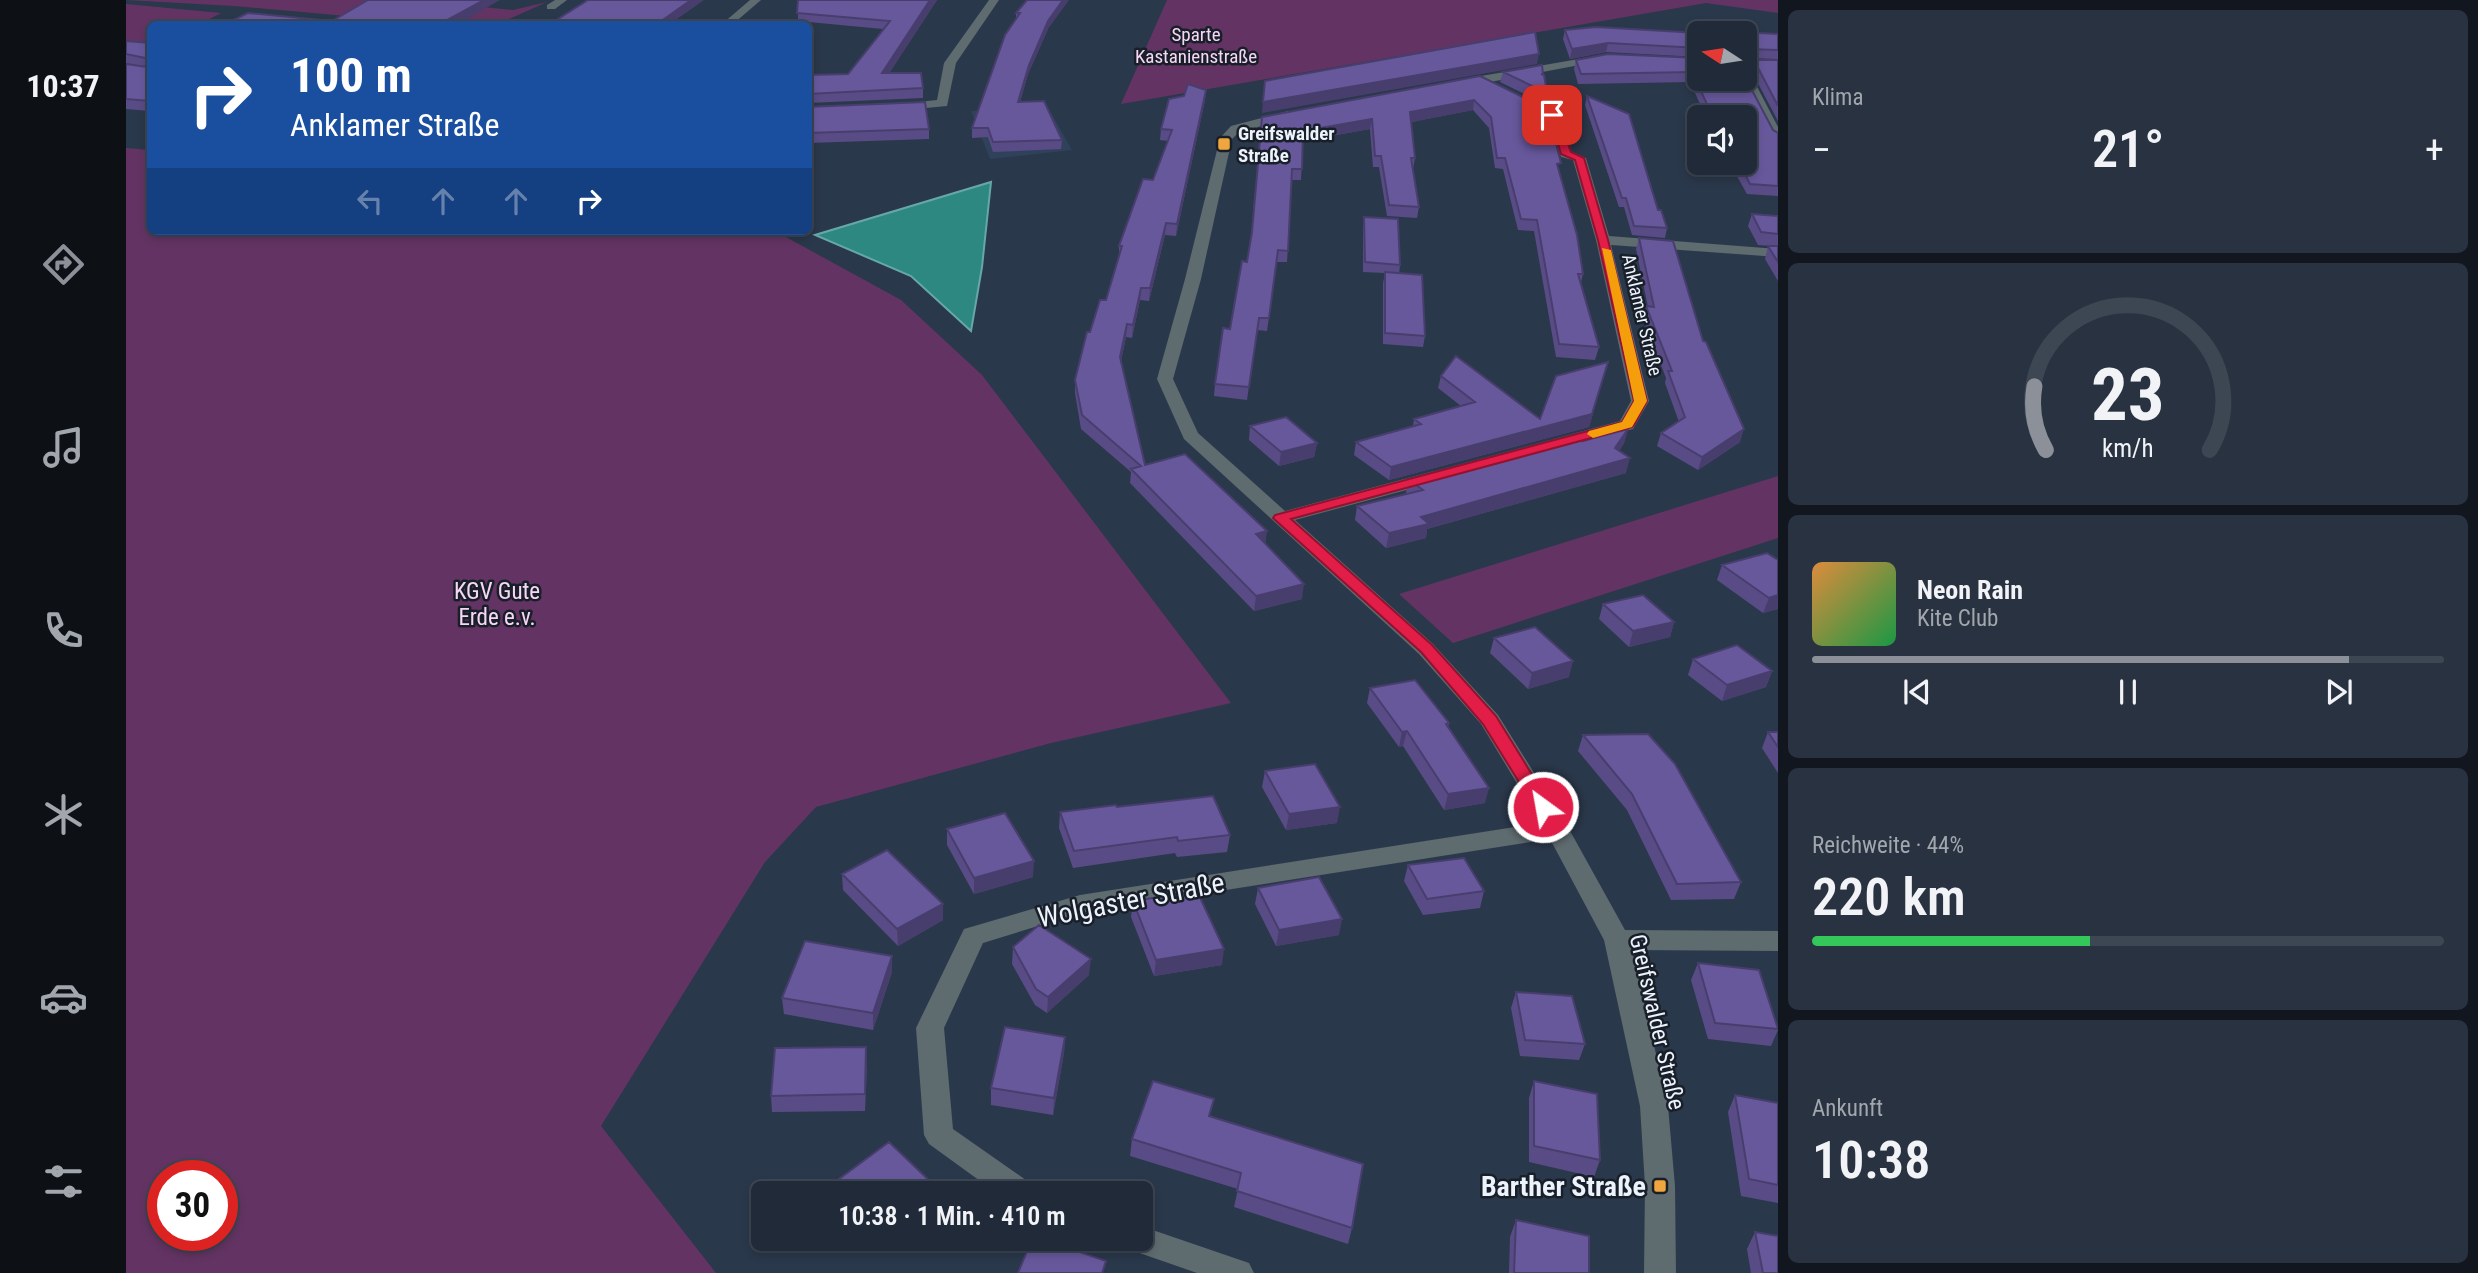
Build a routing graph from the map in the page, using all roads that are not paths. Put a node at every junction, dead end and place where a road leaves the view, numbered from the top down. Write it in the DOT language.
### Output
graph roads {
  1 [pos="562,0"];
  2 [pos="757,0"];
  3 [pos="994,0"];
  4 [pos="551,7"];
  5 [pos="731,21"];
  6 [pos="1626,58"];
  7 [pos="1481,80"];
  8 [pos="1441,87"];
  9 [pos="1753,91"];
  10 [pos="888,108"];
  11 [pos="1306,111"];
  12 [pos="1778,139"];
  13 [pos="1603,240"];
  14 [pos="1778,253"];
  15 [pos="1548,446"];
  16 [pos="1455,471"];
  17 [pos="1280,518"];
  18 [pos="1557,829"];
  19 [pos="1616,940"];
  20 [pos="1778,942"];
  21 [pos="1004,1181"];
  22 [pos="1153,1244"];
  23 [pos="1238,1273"];
  24 [pos="1660,1273"];
  1 -- 4 [label="street"];
  2 -- 5 [label="street"];
  3 -- 10 [label="street"];
  6 -- 7 [label="street"];
  7 -- 8 [label="street"];
  7 -- 13 [label="street, Anklamer Straße"];
  9 -- 12 [label="street"];
  11 -- 17 [label="street, Greifswalder Straße"];
  13 -- 14 [label="street"];
  13 -- 15 [label="street, Anklamer Straße"];
  16 -- 17 [label="street"];
  17 -- 18 [label="street, Greifswalder Straße"];
  18 -- 19 [label="street, Greifswalder Straße"];
  18 -- 21 [label="street, Wolgaster Straße"];
  19 -- 20 [label="street"];
  19 -- 24 [label="street, Greifswalder Straße"];
  22 -- 23 [label="street"];
}
